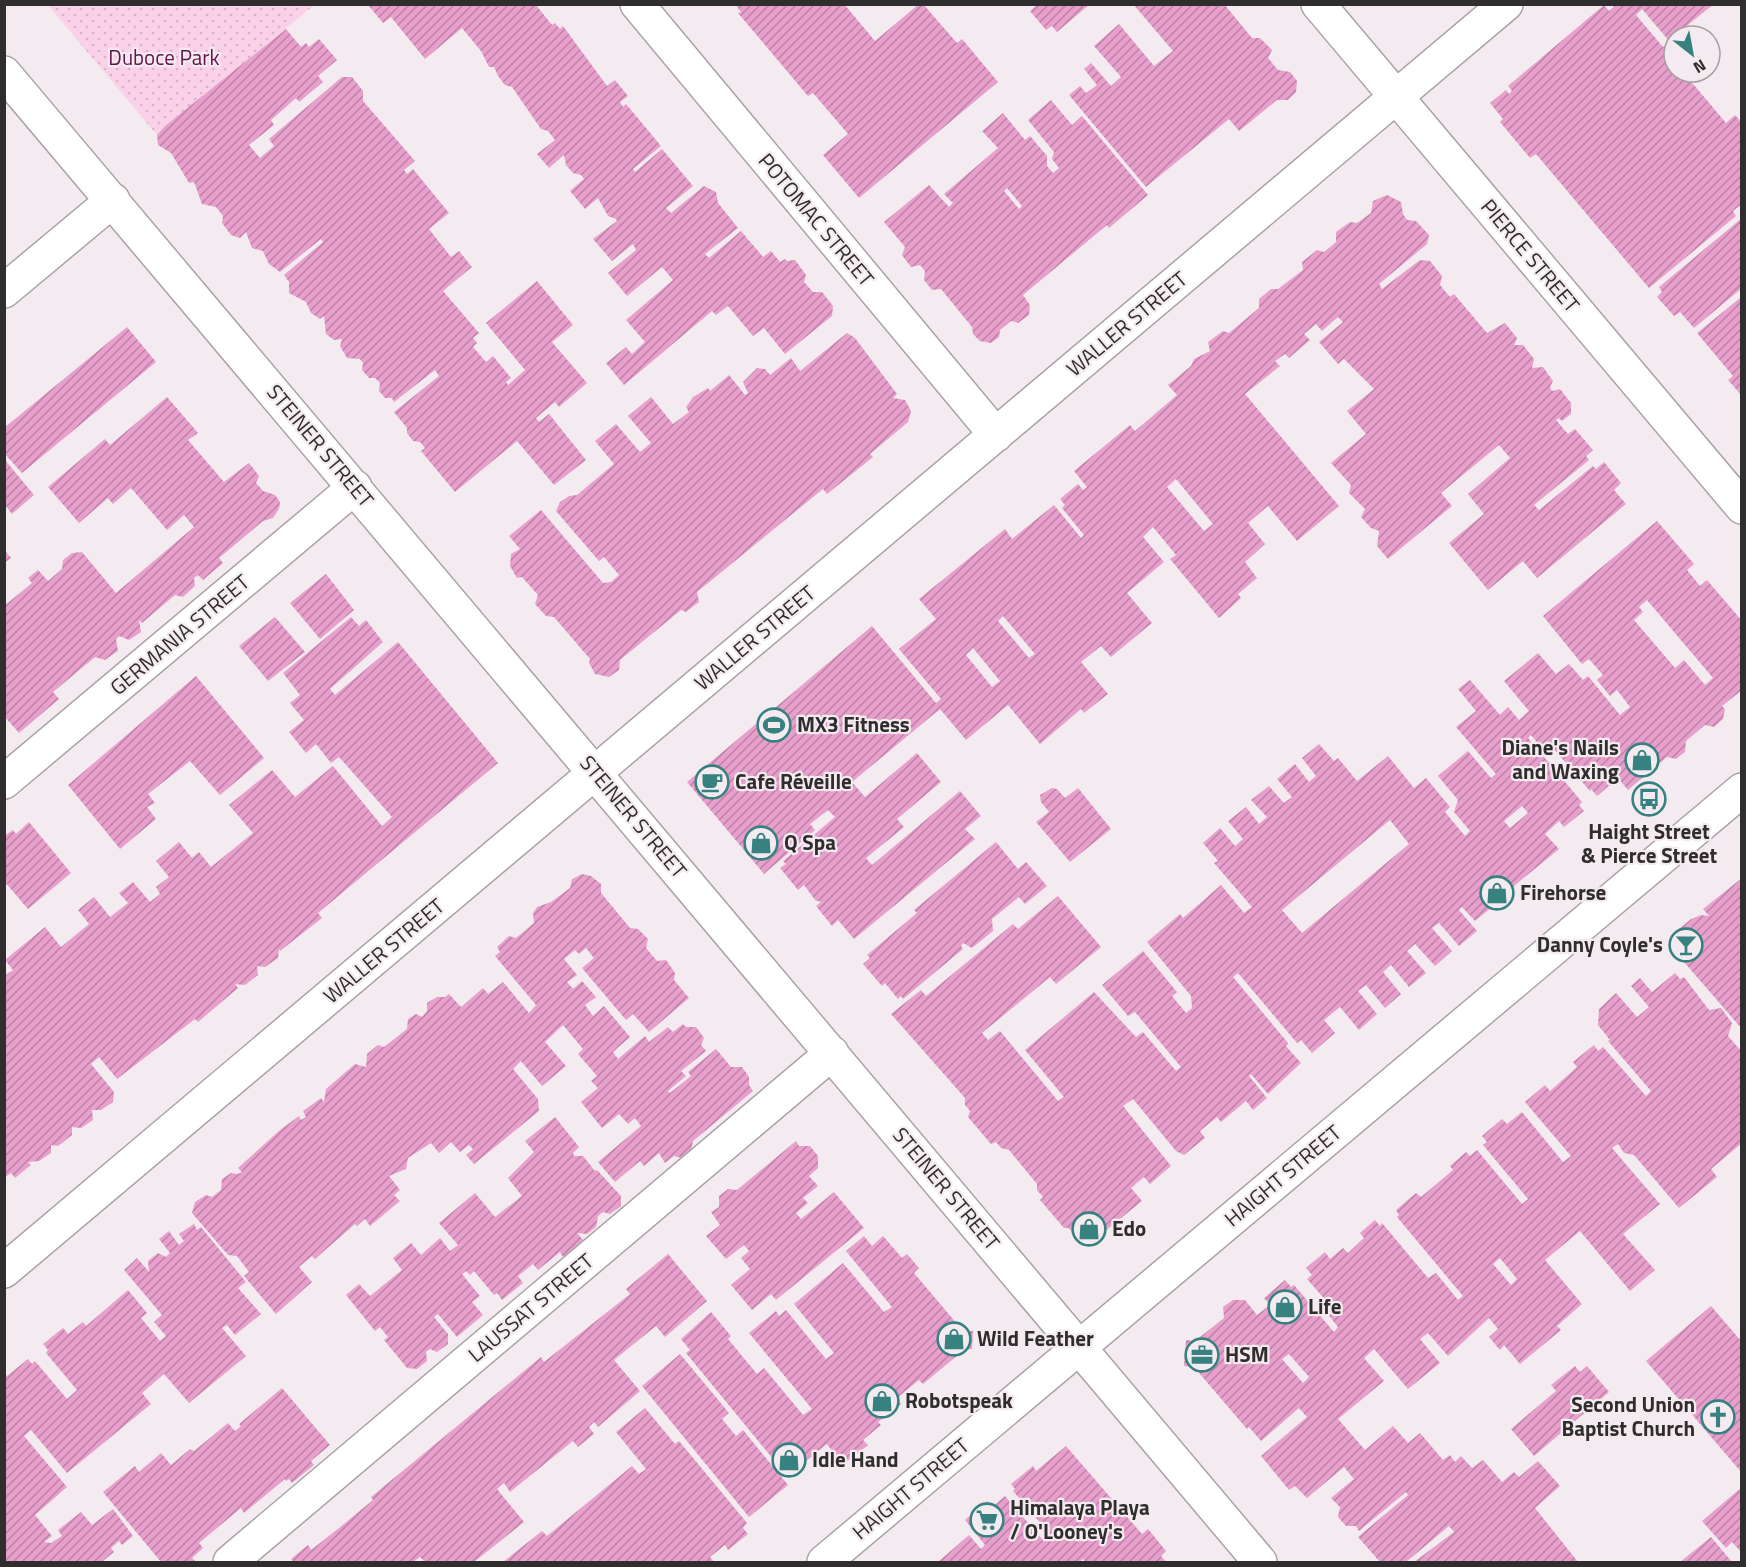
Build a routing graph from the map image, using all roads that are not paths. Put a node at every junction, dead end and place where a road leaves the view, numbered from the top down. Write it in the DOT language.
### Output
graph roads {
  1 [pos="637,4"];
  2 [pos="1318,4"];
  3 [pos="1506,4"];
  4 [pos="4,73"];
  5 [pos="1397,97"];
  6 [pos="113,200"];
  7 [pos="4,291"];
  8 [pos="996,435"];
  9 [pos="355,487"];
  10 [pos="1742,507"];
  11 [pos="596,772"];
  12 [pos="4,782"];
  13 [pos="1742,790"];
  14 [pos="832,1053"];
  15 [pos="4,1271"];
  16 [pos="1080,1347"];
  17 [pos="231,1563"];
  18 [pos="824,1563"];
  19 [pos="1260,1563"];
  1 -- 8 [label="street, POTOMAC STREET"];
  2 -- 5 [label="street, PIERCE STREET"];
  3 -- 5 [label="street, WALLER STREET"];
  4 -- 6 [label="street, STEINER STREET"];
  5 -- 8 [label="street, WALLER STREET"];
  5 -- 10 [label="street, PIERCE STREET"];
  6 -- 7 [label="street"];
  6 -- 9 [label="street, STEINER STREET"];
  8 -- 11 [label="street, WALLER STREET"];
  9 -- 11 [label="street, STEINER STREET"];
  9 -- 12 [label="street, GERMANIA STREET"];
  11 -- 14 [label="street, STEINER STREET"];
  11 -- 15 [label="street, WALLER STREET"];
  13 -- 16 [label="street, HAIGHT STREET"];
  14 -- 16 [label="street, STEINER STREET"];
  14 -- 17 [label="street, LAUSSAT STREET"];
  16 -- 18 [label="street, HAIGHT STREET"];
  16 -- 19 [label="street, STEINER STREET"];
}
